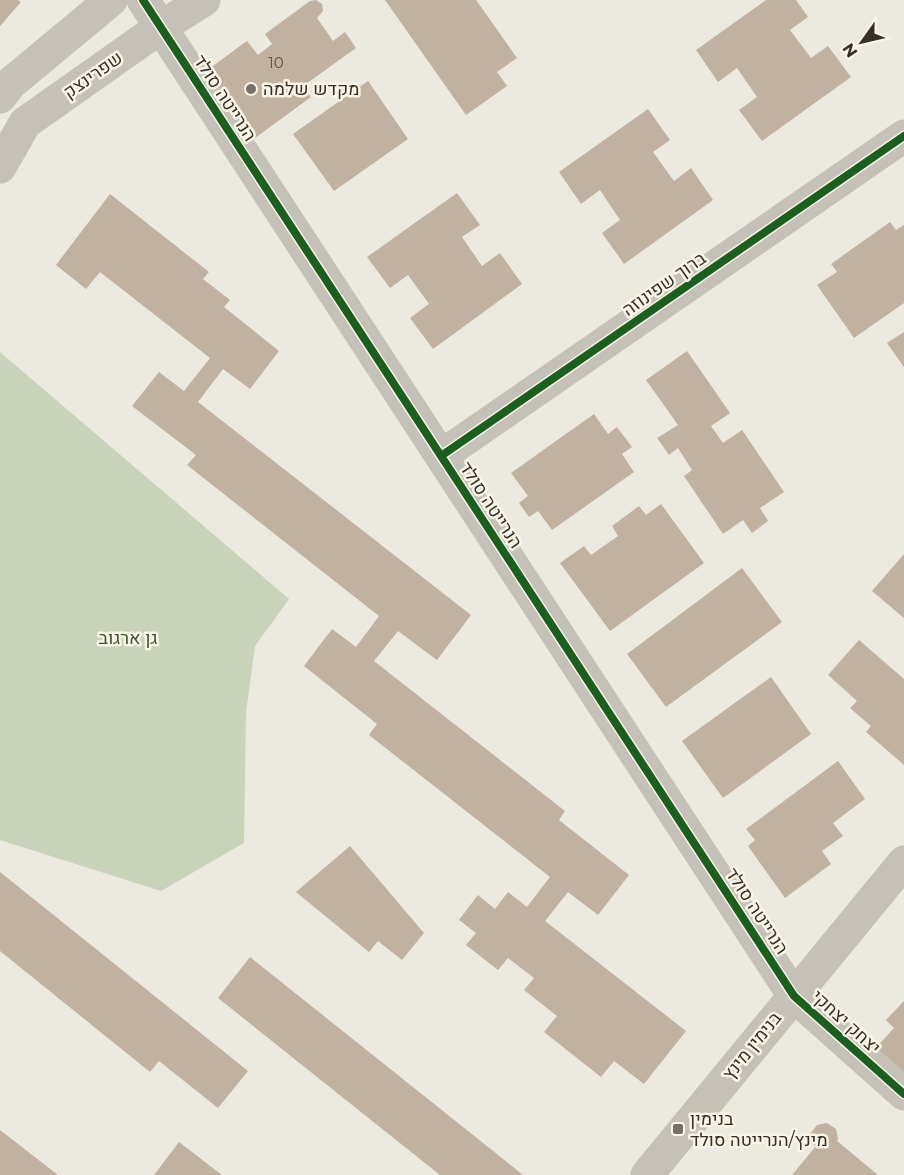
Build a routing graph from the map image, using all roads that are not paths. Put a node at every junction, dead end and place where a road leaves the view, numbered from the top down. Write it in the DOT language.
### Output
graph roads {
  1 [pos="111,0"];
  2 [pos="143,0"];
  3 [pos="204,0"];
  4 [pos="161,27"];
  5 [pos="0,96"];
  6 [pos="904,136"];
  7 [pos="0,167"];
  8 [pos="441,456"];
  9 [pos="904,862"];
  10 [pos="794,996"];
  11 [pos="904,1094"];
  12 [pos="646,1175"];
  1 -- 5 [label="street"];
  2 -- 4 [label="street, הנרייטה סולד"];
  3 -- 4 [label="street, שפרינצק"];
  4 -- 7 [label="street, שפרינצק"];
  4 -- 8 [label="street, הנרייטה סולד"];
  6 -- 8 [label="street, ברוך שפינוזה"];
  8 -- 10 [label="street, הנרייטה סולד"];
  9 -- 10 [label="street, בנימין מינץ"];
  10 -- 11 [label="street, יצחק יצחקי"];
  10 -- 12 [label="street, בנימין מינץ"];
}
